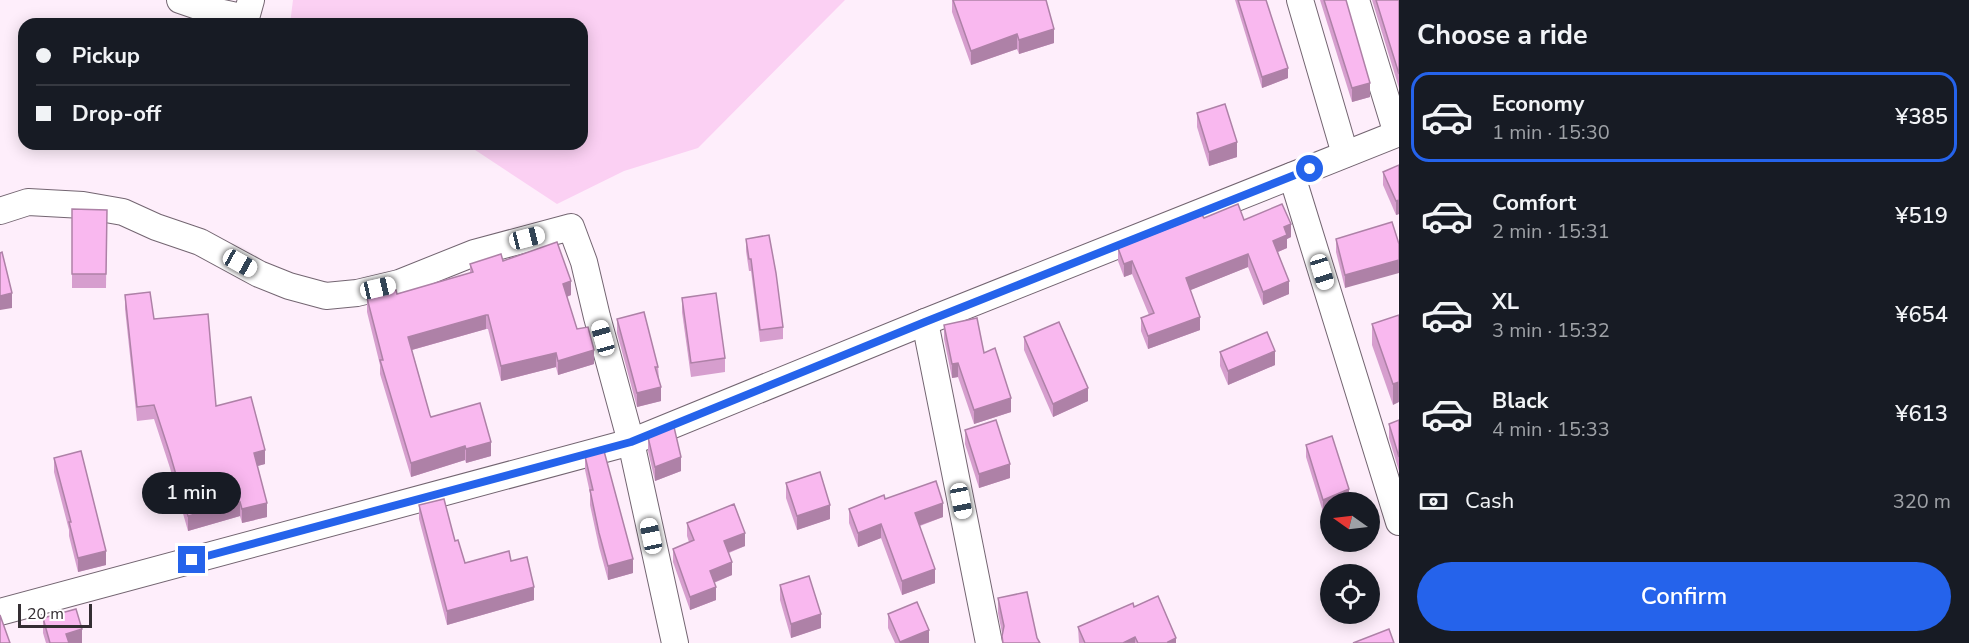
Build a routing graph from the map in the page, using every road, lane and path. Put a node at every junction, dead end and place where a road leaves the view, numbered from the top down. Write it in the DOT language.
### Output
graph roads {
  1 [pos="180,0"];
  2 [pos="251,0"];
  3 [pos="1300,0"];
  4 [pos="1356,0"];
  5 [pos="1398,133"];
  6 [pos="1345,154"];
  7 [pos="1292,176"];
  8 [pos="0,211"];
  9 [pos="925,322"];
  10 [pos="631,442"];
  11 [pos="1399,522"];
  12 [pos="0,612"];
  13 [pos="675,643"];
  14 [pos="989,643"];
  1 -- 2 [label="street"];
  3 -- 6 [label="street"];
  4 -- 5 [label="street"];
  5 -- 6 [label="street"];
  6 -- 7 [label="street"];
  7 -- 9 [label="street"];
  7 -- 11 [label="street"];
  8 -- 10 [label="street"];
  9 -- 10 [label="street"];
  9 -- 14 [label="street"];
  10 -- 12 [label="street"];
  10 -- 13 [label="street"];
}
